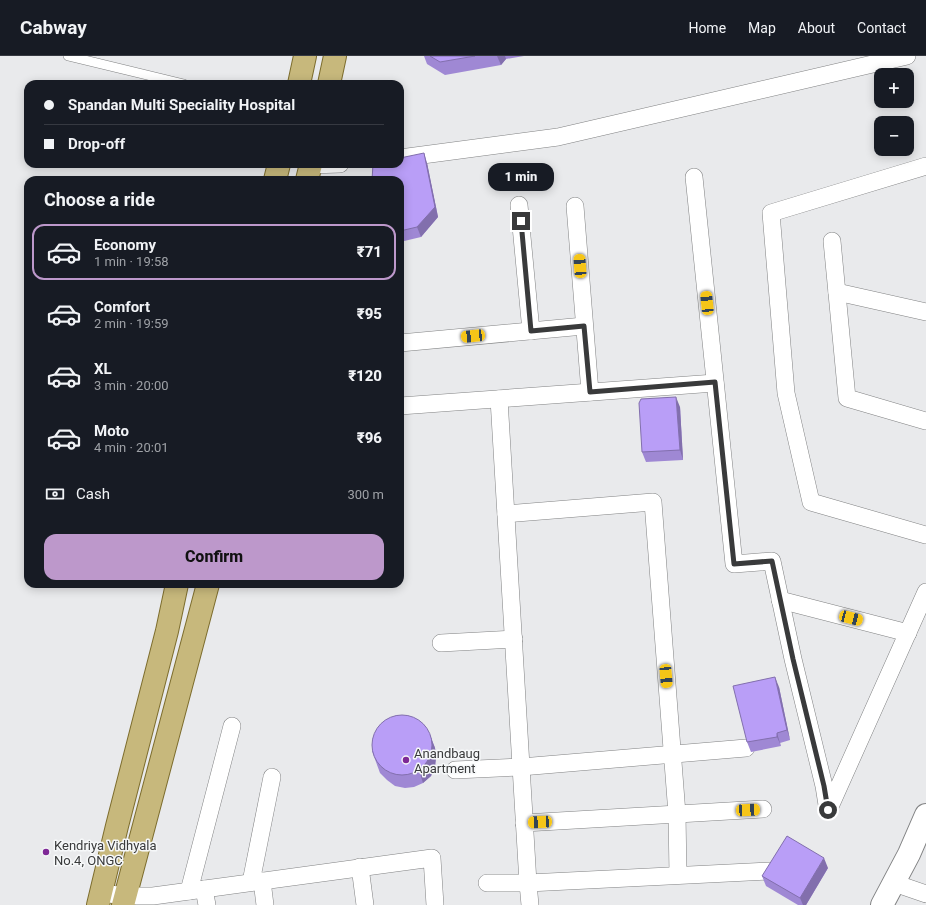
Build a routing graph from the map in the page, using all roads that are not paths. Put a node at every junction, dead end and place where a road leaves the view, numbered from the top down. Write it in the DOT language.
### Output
graph roads {
  1 [pos="68,56"];
  2 [pos="305,56"];
  3 [pos="335,56"];
  4 [pos="907,56"];
  5 [pos="858,62"];
  6 [pos="167,80"];
  7 [pos="299,80"];
  8 [pos="330,80"];
  9 [pos="404,157"];
  10 [pos="926,166"];
  11 [pos="320,168"];
  12 [pos="310,170"];
  13 [pos="694,176"];
  14 [pos="520,205"];
  15 [pos="575,206"];
  16 [pos="832,241"];
  17 [pos="837,292"];
  18 [pos="926,312"];
  19 [pos="584,326"];
  20 [pos="531,331"];
  21 [pos="404,343"];
  22 [pos="715,382"];
  23 [pos="590,392"];
  24 [pos="499,399"];
  25 [pos="404,406"];
  26 [pos="926,421"];
  27 [pos="506,514"];
  28 [pos="926,535"];
  29 [pos="177,588"];
  30 [pos="207,588"];
  31 [pos="926,592"];
  32 [pos="780,600"];
  33 [pos="908,633"];
  34 [pos="514,639"];
  35 [pos="441,643"];
  36 [pos="232,726"];
  37 [pos="746,748"];
  38 [pos="673,754"];
  39 [pos="521,767"];
  40 [pos="454,770"];
  41 [pos="272,777"];
  42 [pos="763,809"];
  43 [pos="677,814"];
  44 [pos="524,823"];
  45 [pos="924,825"];
  46 [pos="360,867"];
  47 [pos="771,871"];
  48 [pos="678,875"];
  49 [pos="256,882"];
  50 [pos="487,883"];
  51 [pos="528,883"];
  52 [pos="894,883"];
  53 [pos="926,894"];
  54 [pos="200,895"];
  55 [pos="100,899"];
  56 [pos="124,901"];
  57 [pos="265,905"];
  58 [pos="365,905"];
  59 [pos="435,905"];
  60 [pos="530,905"];
  61 [pos="882,905"];
  1 -- 6 [label="lane"];
  2 -- 7 [label="main road"];
  3 -- 8 [label="main road"];
  4 -- 5 [label="street"];
  5 -- 9 [label="street"];
  10 -- 28 [label="street"];
  11 -- 12 [label="street"];
  13 -- 22 [label="street"];
  14 -- 20 [label="street"];
  15 -- 19 [label="street"];
  16 -- 17 [label="street"];
  17 -- 18 [label="street"];
  17 -- 26 [label="street"];
  19 -- 20 [label="street"];
  19 -- 23 [label="street"];
  20 -- 21 [label="street"];
  22 -- 23 [label="street"];
  22 -- 32 [label="street"];
  23 -- 24 [label="street"];
  24 -- 25 [label="street"];
  24 -- 27 [label="street"];
  27 -- 34 [label="street"];
  27 -- 38 [label="street"];
  29 -- 55 [label="main road"];
  30 -- 56 [label="main road"];
  31 -- 33 [label="street"];
  32 -- 33 [label="street"];
  32 -- 33 [label="street"];
  34 -- 35 [label="street"];
  34 -- 39 [label="street"];
  36 -- 54 [label="street"];
  37 -- 38 [label="street"];
  38 -- 39 [label="street"];
  38 -- 43 [label="street"];
  39 -- 40 [label="street"];
  39 -- 44 [label="street"];
  41 -- 49 [label="street"];
  42 -- 43 [label="street"];
  43 -- 44 [label="street"];
  43 -- 48 [label="street"];
  44 -- 51 [label="street"];
  45 -- 52 [label="street"];
  46 -- 49 [label="street"];
  46 -- 58 [label="street"];
  46 -- 59 [label="street"];
  47 -- 48 [label="street"];
  48 -- 51 [label="street"];
  49 -- 54 [label="street"];
  49 -- 57 [label="street"];
  50 -- 51 [label="street"];
  51 -- 60 [label="street"];
  52 -- 53 [label="street"];
  52 -- 61 [label="street"];
  54 -- 56 [label="street"];
  55 -- 56 [label="street"];
}
